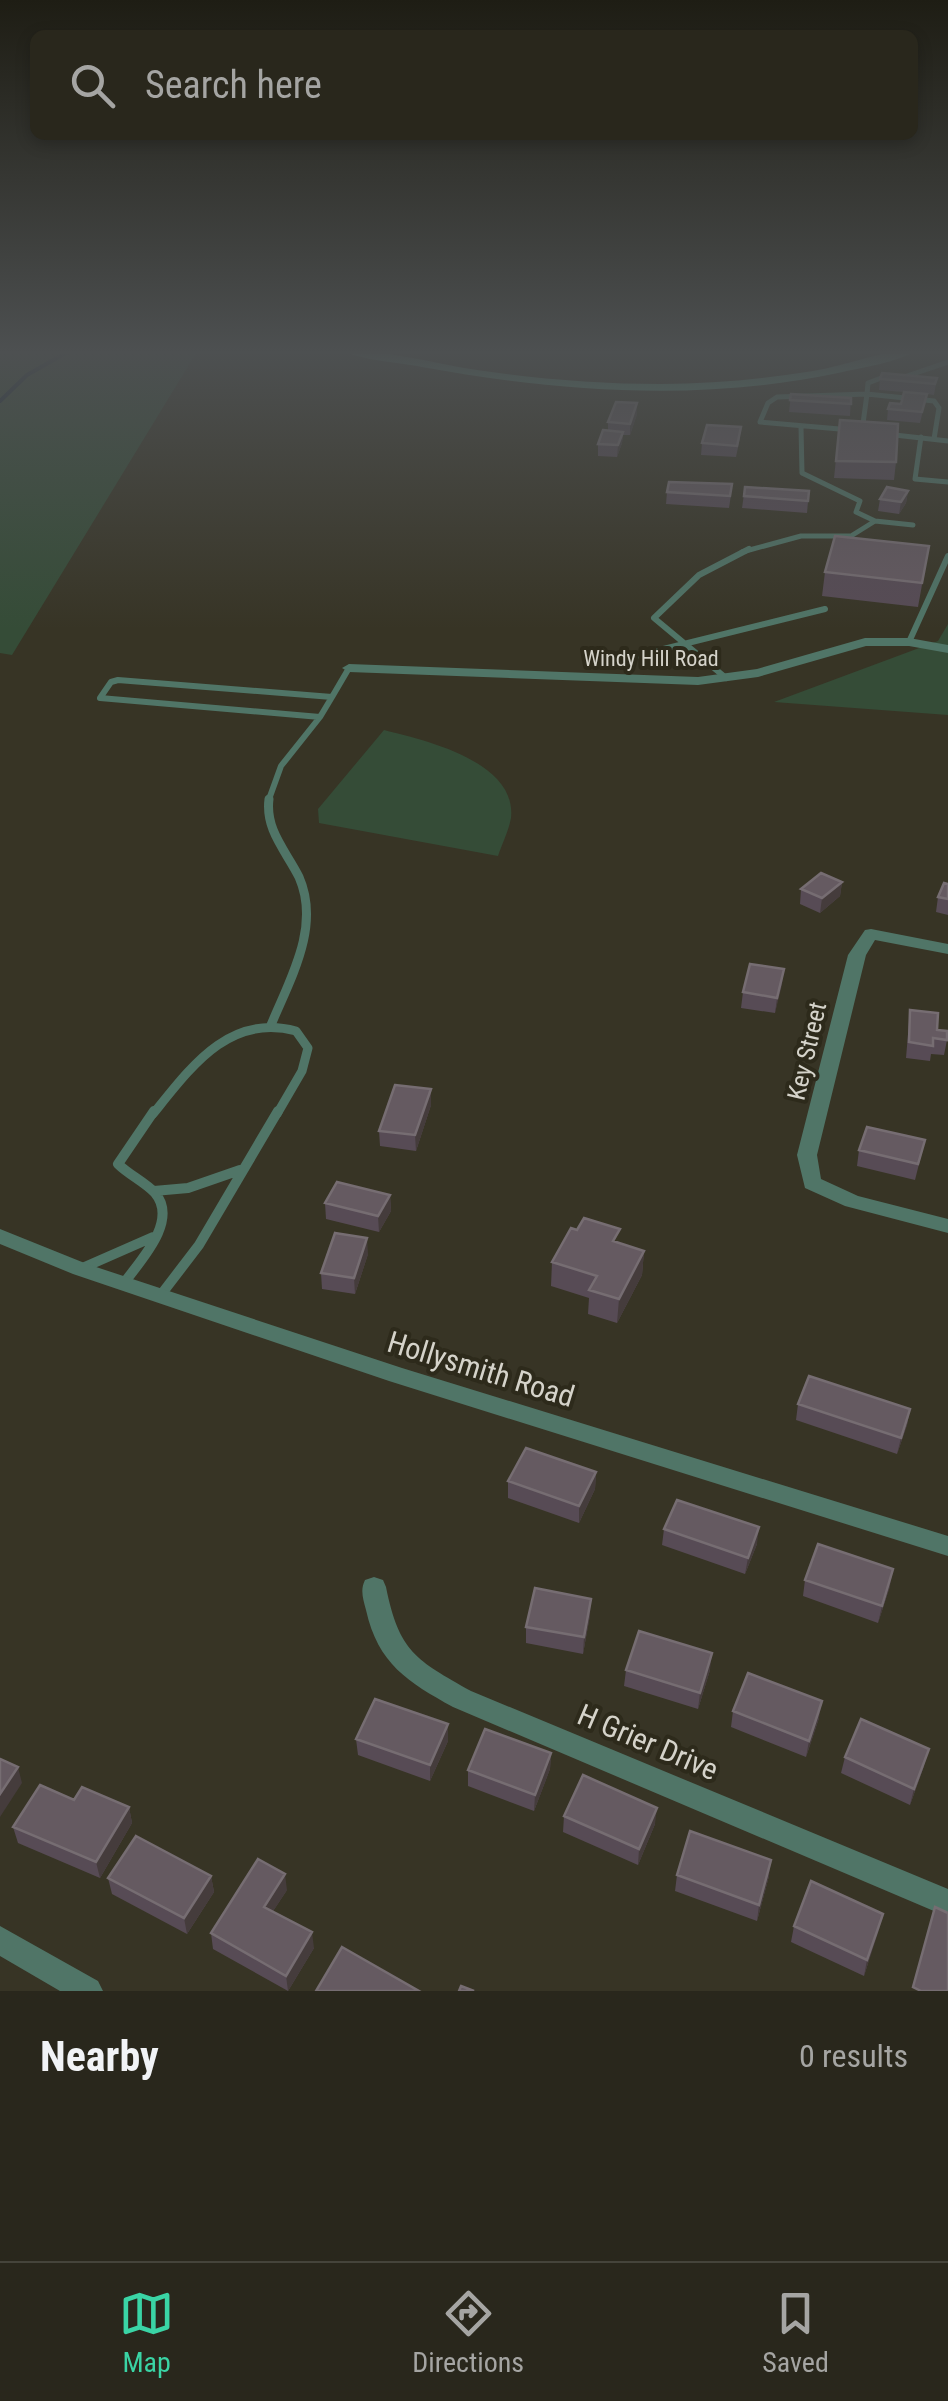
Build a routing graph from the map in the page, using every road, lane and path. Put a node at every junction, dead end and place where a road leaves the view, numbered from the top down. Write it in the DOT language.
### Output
graph roads {
  1 [pos="801,443"];
  2 [pos="919,443"];
  3 [pos="948,482"];
  4 [pos="875,521"];
  5 [pos="912,524"];
  6 [pos="948,556"];
  7 [pos="825,609"];
  8 [pos="909,642"];
  9 [pos="684,646"];
  10 [pos="948,649"];
  11 [pos="611,662"];
  12 [pos="348,668"];
  13 [pos="726,678"];
  14 [pos="332,697"];
  15 [pos="320,718"];
  16 [pos="948,948"];
  17 [pos="271,1024"];
  18 [pos="240,1170"];
  19 [pos="154,1191"];
  20 [pos="948,1226"];
  21 [pos="155,1235"];
  22 [pos="0,1236"];
  23 [pos="80,1269"];
  24 [pos="124,1284"];
  25 [pos="160,1296"];
  26 [pos="948,1546"];
  27 [pos="374,1588"];
  28 [pos="948,1903"];
  29 [pos="0,1940"];
  30 [pos="88,1991"];
  1 -- 4 [label="lane"];
  2 -- 3 [label="lane"];
  4 -- 5 [label="lane"];
  4 -- 9 [label="lane"];
  6 -- 8 [label="lane"];
  7 -- 9 [label="lane"];
  8 -- 10 [label="street, Windy Hill Road"];
  8 -- 13 [label="street, Windy Hill Road"];
  9 -- 11 [label="lane"];
  9 -- 13 [label="lane"];
  12 -- 13 [label="street, Windy Hill Road"];
  12 -- 14 [label="lane"];
  14 -- 15 [label="lane"];
  14 -- 15 [label="lane"];
  15 -- 17 [label="lane"];
  16 -- 20 [label="street, Key Street"];
  17 -- 18 [label="lane"];
  17 -- 19 [label="lane"];
  18 -- 19 [label="lane"];
  18 -- 25 [label="lane"];
  19 -- 21 [label="lane"];
  21 -- 23 [label="lane"];
  21 -- 24 [label="lane"];
  22 -- 23 [label="street, Hollysmith Road"];
  23 -- 24 [label="street, Hollysmith Road"];
  24 -- 25 [label="street, Hollysmith Road"];
  25 -- 26 [label="street, Hollysmith Road"];
  27 -- 28 [label="street, H Grier Drive"];
  29 -- 30 [label="street"];
}
